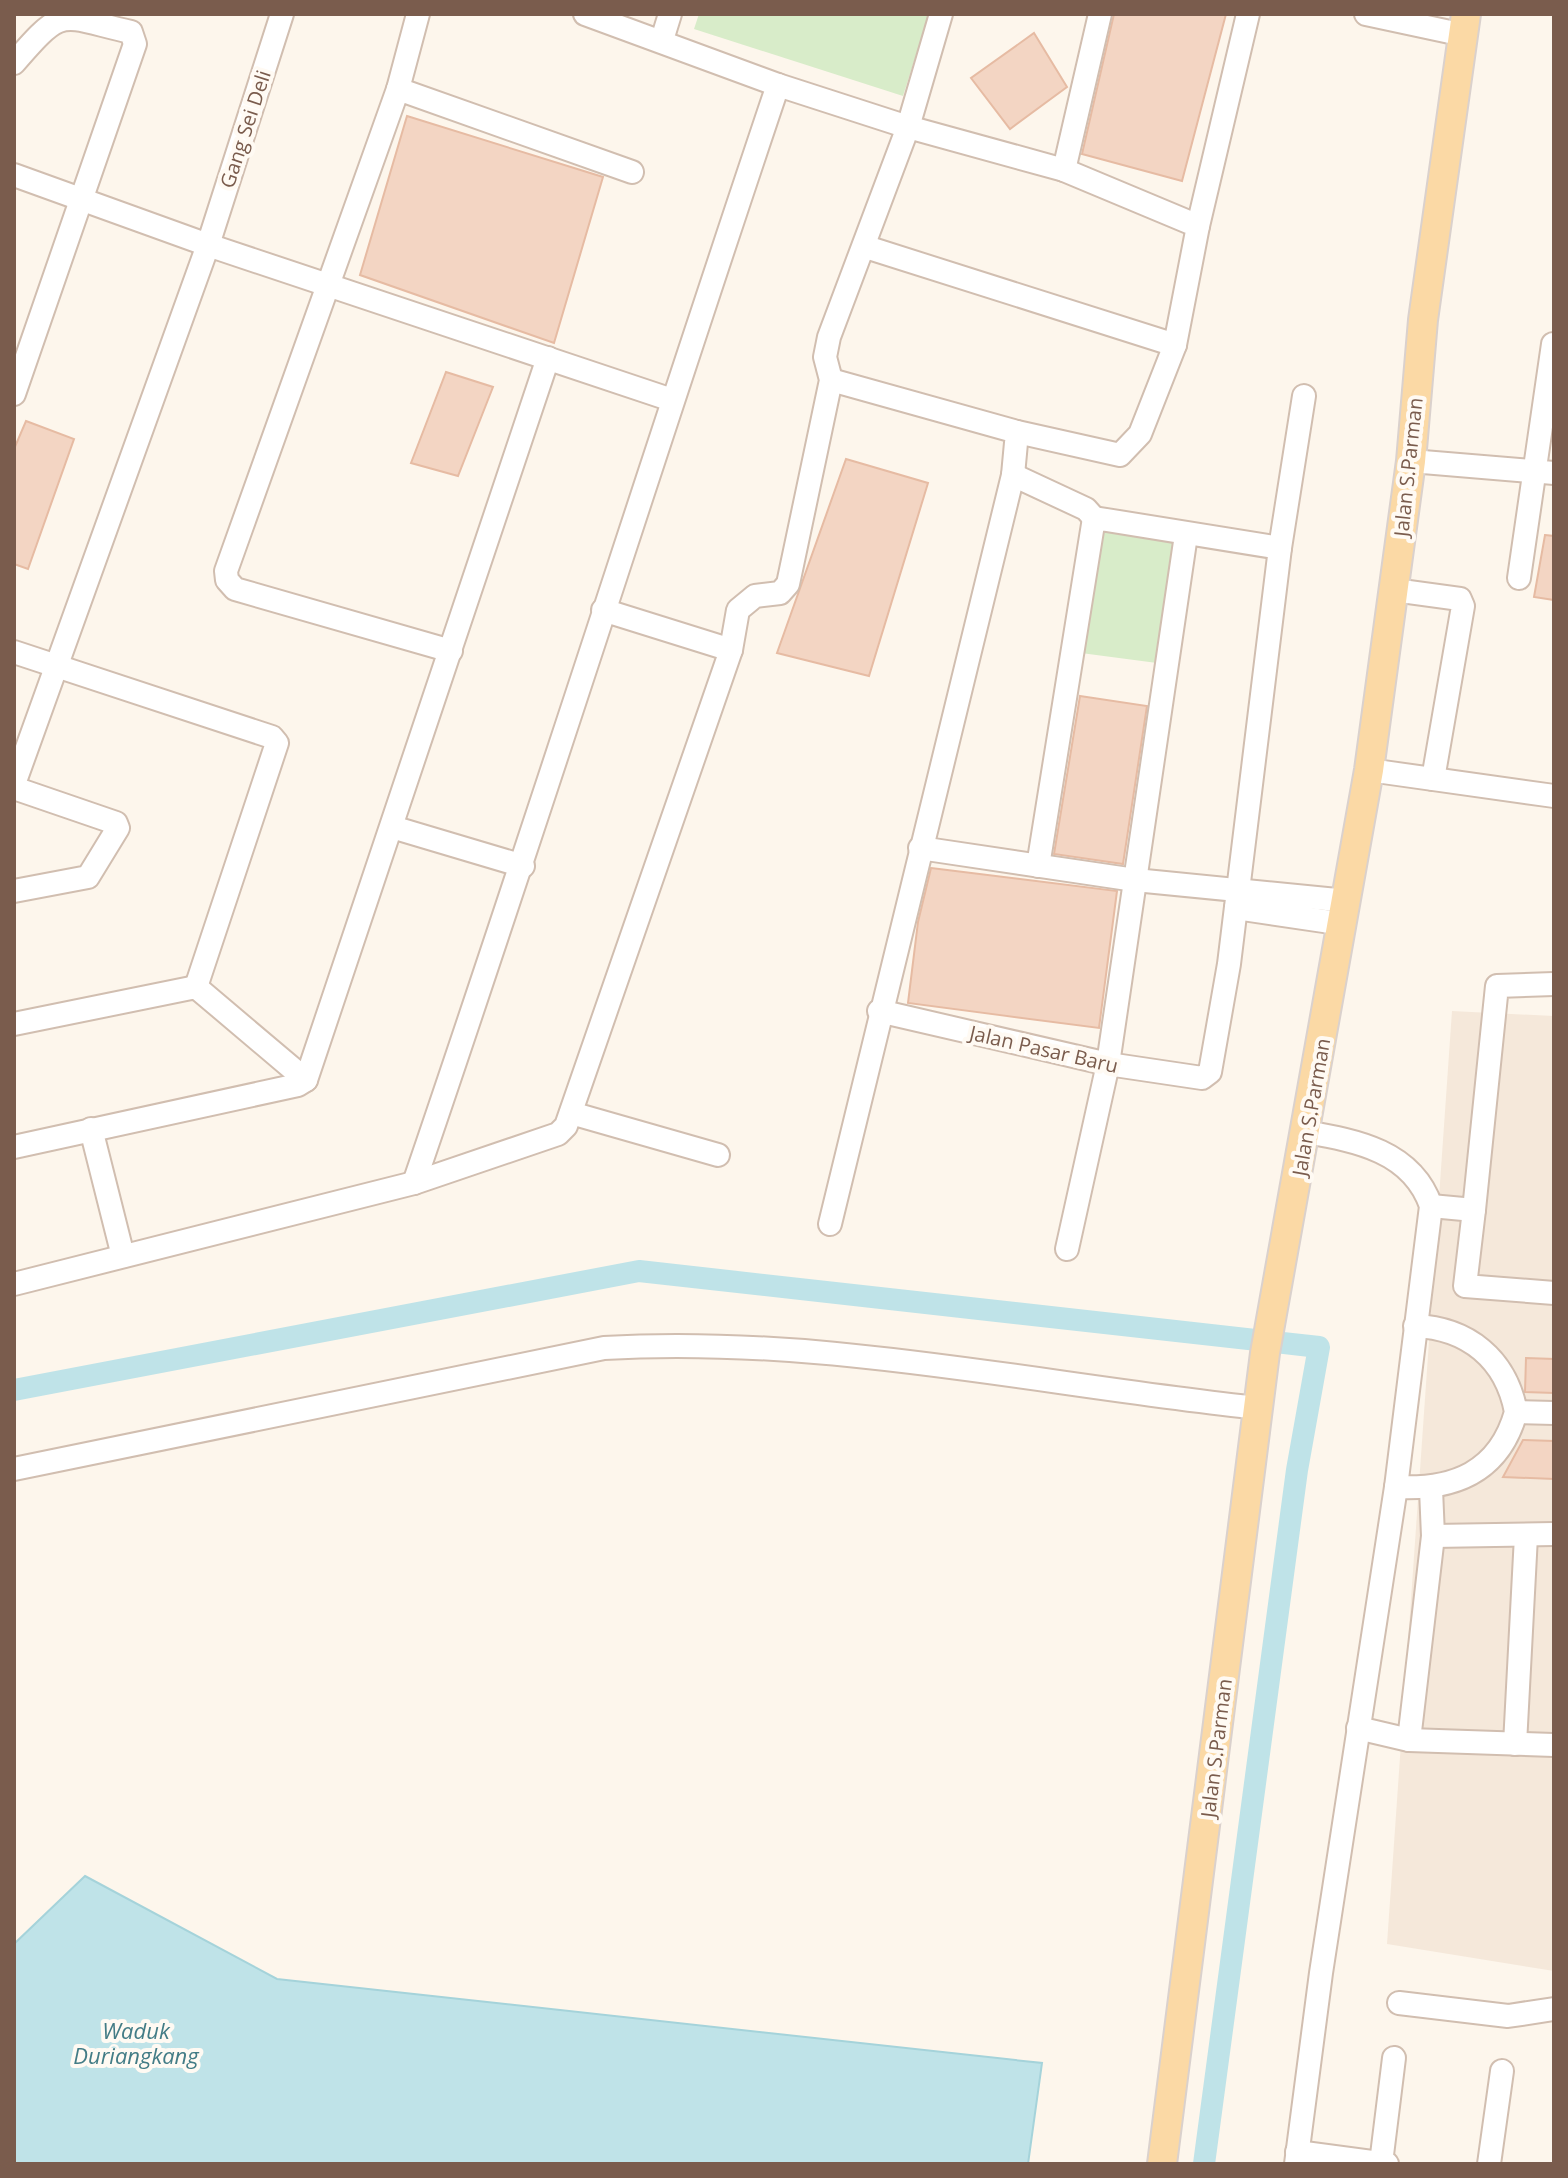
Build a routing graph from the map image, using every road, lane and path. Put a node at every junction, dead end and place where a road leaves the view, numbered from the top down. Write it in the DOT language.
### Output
graph roads {
  1 [pos="282,14"];
  2 [pos="418,14"];
  3 [pos="585,14"];
  4 [pos="670,14"];
  5 [pos="941,14"];
  6 [pos="1100,14"];
  7 [pos="1248,14"];
  8 [pos="1366,14"];
  9 [pos="1464,33"];
  10 [pos="662,40"];
  11 [pos="14,63"];
  12 [pos="778,85"];
  13 [pos="398,89"];
  14 [pos="908,127"];
  15 [pos="1064,170"];
  16 [pos="632,172"];
  17 [pos="14,175"];
  18 [pos="83,199"];
  19 [pos="1198,226"];
  20 [pos="208,245"];
  21 [pos="866,247"];
  22 [pos="326,285"];
  23 [pos="1553,344"];
  24 [pos="1175,345"];
  25 [pos="548,358"];
  26 [pos="831,380"];
  27 [pos="14,394"];
  28 [pos="1304,396"];
  29 [pos="672,400"];
  30 [pos="1017,432"];
  31 [pos="1411,461"];
  32 [pos="1544,471"];
  33 [pos="1013,475"];
  34 [pos="1094,518"];
  35 [pos="1186,535"];
  36 [pos="1280,548"];
  37 [pos="1519,578"];
  38 [pos="1394,590"];
  39 [pos="603,610"];
  40 [pos="731,650"];
  41 [pos="451,651"];
  42 [pos="14,652"];
  43 [pos="55,665"];
  44 [pos="1369,770"];
  45 [pos="1433,779"];
  46 [pos="14,786"];
  47 [pos="1554,796"];
  48 [pos="392,827"];
  49 [pos="920,848"];
  50 [pos="523,866"];
  51 [pos="1038,866"];
  52 [pos="1135,880"];
  53 [pos="14,891"];
  54 [pos="1237,899"];
  55 [pos="1345,912"];
  56 [pos="1554,984"];
  57 [pos="196,987"];
  58 [pos="879,1011"];
  59 [pos="14,1024"];
  60 [pos="1108,1064"];
  61 [pos="306,1080"];
  62 [pos="571,1113"];
  63 [pos="91,1129"];
  64 [pos="1306,1132"];
  65 [pos="14,1147"];
  66 [pos="718,1155"];
  67 [pos="414,1183"];
  68 [pos="1431,1206"];
  69 [pos="1474,1210"];
  70 [pos="830,1224"];
  71 [pos="1067,1249"];
  72 [pos="123,1256"];
  73 [pos="14,1284"];
  74 [pos="1554,1293"];
  75 [pos="1415,1326"];
  76 [pos="1259,1408"];
  77 [pos="1516,1412"];
  78 [pos="1554,1413"];
  79 [pos="14,1469"];
  80 [pos="1396,1487"];
  81 [pos="1431,1489"];
  82 [pos="1554,1534"];
  83 [pos="1433,1536"];
  84 [pos="1526,1536"];
  85 [pos="1358,1728"];
  86 [pos="1409,1740"];
  87 [pos="1515,1744"];
  88 [pos="1554,1745"];
  89 [pos="1399,2003"];
  90 [pos="1554,2009"];
  91 [pos="1394,2058"];
  92 [pos="1502,2071"];
  93 [pos="1296,2158"];
  94 [pos="1381,2163"];
  95 [pos="1162,2164"];
  96 [pos="1387,2164"];
  97 [pos="1489,2164"];
  1 -- 20 [label="street, Gang Sei Deli"];
  2 -- 13 [label="street"];
  3 -- 10 [label="street"];
  4 -- 10 [label="street"];
  5 -- 14 [label="street"];
  6 -- 15 [label="street"];
  7 -- 19 [label="street"];
  8 -- 9 [label="street"];
  9 -- 31 [label="main road, Jalan S.Parman"];
  10 -- 12 [label="street"];
  11 -- 18 [label="street"];
  12 -- 14 [label="street"];
  12 -- 29 [label="street"];
  13 -- 16 [label="street"];
  13 -- 22 [label="street"];
  14 -- 15 [label="street"];
  14 -- 21 [label="street"];
  15 -- 19 [label="street"];
  17 -- 18 [label="street"];
  18 -- 20 [label="street"];
  18 -- 27 [label="street"];
  19 -- 24 [label="street"];
  20 -- 22 [label="street"];
  20 -- 43 [label="street, Gang Sei Deli"];
  21 -- 24 [label="street"];
  21 -- 26 [label="street"];
  22 -- 25 [label="street"];
  22 -- 41 [label="street"];
  23 -- 32 [label="street"];
  24 -- 30 [label="street"];
  25 -- 29 [label="street"];
  25 -- 41 [label="street"];
  26 -- 30 [label="street"];
  26 -- 40 [label="street"];
  28 -- 36 [label="street, Jalan Pasar Baru"];
  29 -- 39 [label="street"];
  30 -- 33 [label="street"];
  31 -- 32 [label="street"];
  31 -- 38 [label="main road, Jalan S.Parman"];
  32 -- 37 [label="street"];
  33 -- 34 [label="street"];
  33 -- 49 [label="street"];
  34 -- 35 [label="street"];
  34 -- 51 [label="street"];
  35 -- 36 [label="street"];
  35 -- 52 [label="street"];
  36 -- 54 [label="street, Jalan Pasar Baru"];
  38 -- 44 [label="main road, Jalan S.Parman"];
  38 -- 45 [label="street"];
  39 -- 40 [label="street"];
  39 -- 50 [label="street"];
  40 -- 62 [label="street"];
  41 -- 48 [label="street"];
  42 -- 43 [label="street"];
  43 -- 46 [label="street, Gang Sei Deli"];
  43 -- 57 [label="street"];
  44 -- 45 [label="street"];
  44 -- 55 [label="main road, Jalan S.Parman"];
  45 -- 47 [label="street"];
  46 -- 53 [label="street"];
  48 -- 50 [label="street"];
  48 -- 61 [label="street"];
  49 -- 51 [label="street"];
  49 -- 58 [label="street"];
  50 -- 67 [label="street"];
  51 -- 52 [label="street"];
  52 -- 54 [label="street"];
  52 -- 60 [label="street"];
  54 -- 55 [label="street"];
  54 -- 60 [label="street, Jalan Pasar Baru"];
  55 -- 64 [label="main road, Jalan S.Parman"];
  56 -- 69 [label="street"];
  57 -- 59 [label="street"];
  57 -- 61 [label="street"];
  58 -- 60 [label="street, Jalan Pasar Baru"];
  58 -- 70 [label="street"];
  60 -- 71 [label="street"];
  61 -- 63 [label="street"];
  62 -- 66 [label="street"];
  62 -- 67 [label="street"];
  63 -- 65 [label="street"];
  63 -- 72 [label="street"];
  64 -- 68 [label="street"];
  64 -- 76 [label="main road, Jalan S.Parman"];
  67 -- 72 [label="street"];
  68 -- 69 [label="street"];
  68 -- 75 [label="street"];
  69 -- 74 [label="street"];
  72 -- 73 [label="street"];
  75 -- 77 [label="street"];
  75 -- 80 [label="street"];
  76 -- 79 [label="street"];
  76 -- 95 [label="main road, Jalan S.Parman"];
  77 -- 78 [label="street"];
  77 -- 81 [label="street"];
  80 -- 81 [label="street"];
  80 -- 85 [label="street"];
  81 -- 83 [label="street"];
  82 -- 84 [label="street"];
  83 -- 84 [label="street"];
  83 -- 86 [label="street"];
  84 -- 87 [label="street"];
  85 -- 86 [label="street"];
  85 -- 93 [label="street"];
  86 -- 87 [label="street"];
  87 -- 88 [label="street"];
  89 -- 90 [label="street"];
  91 -- 94 [label="street"];
  92 -- 97 [label="street"];
  93 -- 94 [label="street"];
  94 -- 96 [label="street"];
}
